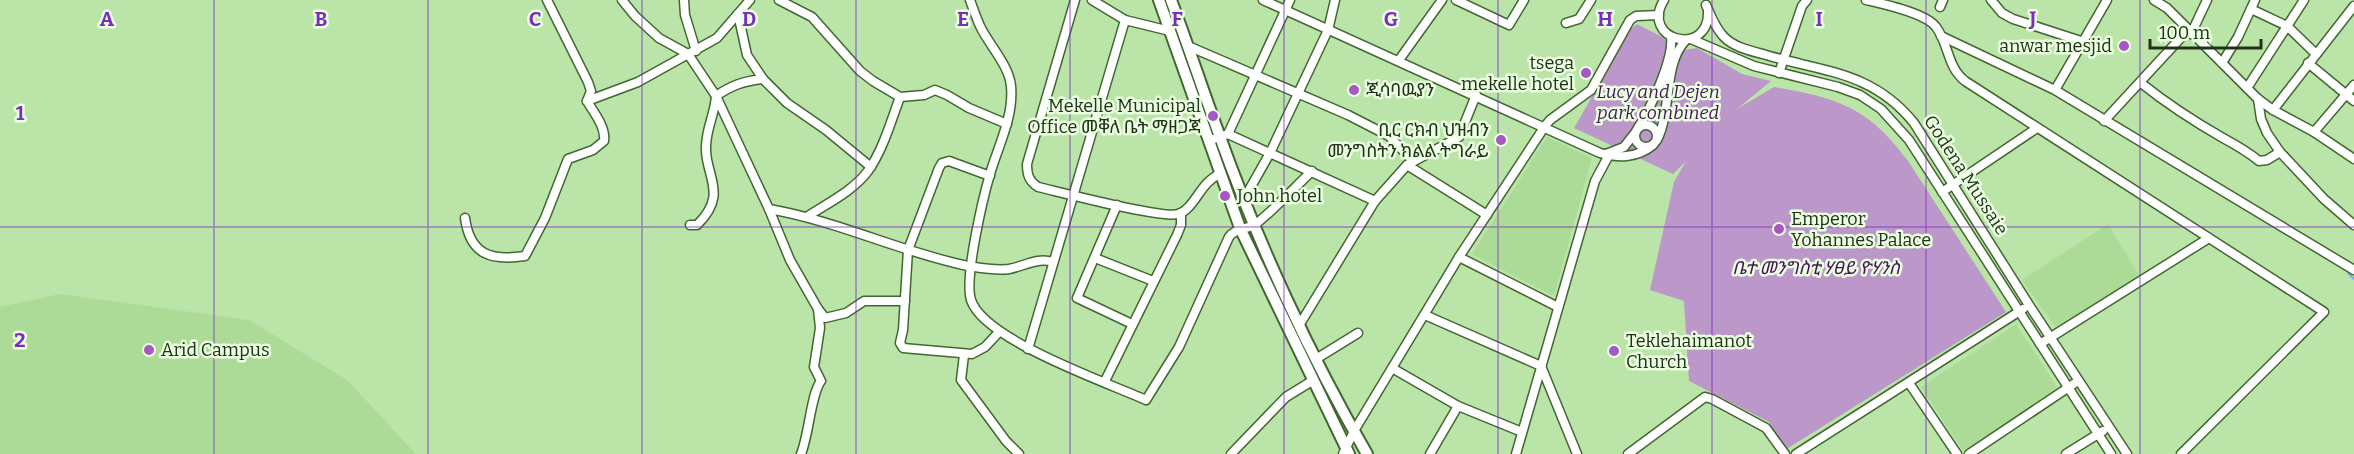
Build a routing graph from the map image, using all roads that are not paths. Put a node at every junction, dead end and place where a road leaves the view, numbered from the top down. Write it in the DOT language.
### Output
graph roads {
  1 [pos="547,0"];
  2 [pos="622,0"];
  3 [pos="684,0"];
  4 [pos="750,0"];
  5 [pos="779,0"];
  6 [pos="970,0"];
  7 [pos="1075,0"];
  8 [pos="1092,0"];
  9 [pos="1159,0"];
  10 [pos="1171,0"];
  11 [pos="1263,0"];
  12 [pos="1290,0"];
  13 [pos="1335,0"];
  14 [pos="1442,0"];
  15 [pos="1456,0"];
  16 [pos="1524,0"];
  17 [pos="1591,0"];
  18 [pos="1663,0"];
  19 [pos="1866,0"];
  20 [pos="1991,0"];
  21 [pos="2107,0"];
  22 [pos="2206,0"];
  23 [pos="2255,0"];
  24 [pos="2304,0"];
  25 [pos="2161,1"];
  26 [pos="1705,2"];
  27 [pos="1801,2"];
  28 [pos="2354,6"];
  29 [pos="2251,9"];
  30 [pos="1286,12"];
  31 [pos="738,14"];
  32 [pos="1659,15"];
  33 [pos="1125,20"];
  34 [pos="1566,23"];
  35 [pos="2288,26"];
  36 [pos="1328,30"];
  37 [pos="1170,31"];
  38 [pos="2190,32"];
  39 [pos="1941,36"];
  40 [pos="1671,37"];
  41 [pos="1689,39"];
  42 [pos="2084,42"];
  43 [pos="1188,46"];
  44 [pos="692,52"];
  45 [pos="2316,54"];
  46 [pos="1399,60"];
  47 [pos="1782,60"];
  48 [pos="2222,63"];
  49 [pos="2308,63"];
  50 [pos="1779,73"];
  51 [pos="1254,74"];
  52 [pos="763,79"];
  53 [pos="2141,83"];
  54 [pos="2354,85"];
  55 [pos="2247,88"];
  56 [pos="2055,90"];
  57 [pos="1299,94"];
  58 [pos="2346,94"];
  59 [pos="1476,95"];
  60 [pos="716,96"];
  61 [pos="900,97"];
  62 [pos="2258,99"];
  63 [pos="587,101"];
  64 [pos="2354,101"];
  65 [pos="2272,110"];
  66 [pos="2104,121"];
  67 [pos="1007,123"];
  68 [pos="1545,126"];
  69 [pos="2037,128"];
  70 [pos="1637,130"];
  71 [pos="2314,132"];
  72 [pos="1224,135"];
  73 [pos="1208,141"];
  74 [pos="1655,142"];
  75 [pos="2280,152"];
  76 [pos="1270,153"];
  77 [pos="1608,154"];
  78 [pos="2354,159"];
  79 [pos="1410,163"];
  80 [pos="870,167"];
  81 [pos="1312,171"];
  82 [pos="1220,174"];
  83 [pos="990,176"];
  84 [pos="1953,185"];
  85 [pos="1942,192"];
  86 [pos="1074,195"];
  87 [pos="1244,200"];
  88 [pos="1375,201"];
  89 [pos="1117,205"];
  90 [pos="770,209"];
  91 [pos="1181,213"];
  92 [pos="1487,215"];
  93 [pos="808,216"];
  94 [pos="465,218"];
  95 [pos="690,225"];
  96 [pos="1255,225"];
  97 [pos="2354,225"];
  98 [pos="1240,228"];
  99 [pos="2209,238"];
  100 [pos="908,250"];
  101 [pos="1460,257"];
  102 [pos="1095,258"];
  103 [pos="1053,262"];
  104 [pos="971,266"];
  105 [pos="2354,270"];
  106 [pos="1153,281"];
  107 [pos="905,301"];
  108 [pos="2029,305"];
  109 [pos="1558,307"];
  110 [pos="818,309"];
  111 [pos="2019,312"];
  112 [pos="1425,315"];
  113 [pos="1132,324"];
  114 [pos="1300,324"];
  115 [pos="999,332"];
  116 [pos="1358,333"];
  117 [pos="2052,337"];
  118 [pos="2040,344"];
  119 [pos="1028,349"];
  120 [pos="964,355"];
  121 [pos="1316,359"];
  122 [pos="1541,366"];
  123 [pos="1392,368"];
  124 [pos="1105,381"];
  125 [pos="1312,381"];
  126 [pos="2078,381"];
  127 [pos="1909,383"];
  128 [pos="2068,387"];
  129 [pos="1458,406"];
  130 [pos="2108,428"];
  131 [pos="1354,431"];
  132 [pos="1522,432"];
  133 [pos="2099,433"];
  134 [pos="1346,452"];
  135 [pos="1432,453"];
  136 [pos="801,454"];
  137 [pos="1019,454"];
  138 [pos="1231,454"];
  139 [pos="1367,454"];
  140 [pos="1516,454"];
  141 [pos="1577,454"];
  142 [pos="1628,454"];
  143 [pos="1785,454"];
  144 [pos="1796,454"];
  145 [pos="1957,454"];
  146 [pos="1969,454"];
  147 [pos="2066,454"];
  148 [pos="2111,454"];
  149 [pos="2127,454"];
  150 [pos="2181,454"];
  1 -- 63 [label="street"];
  2 -- 44 [label="street"];
  3 -- 44 [label="street"];
  4 -- 31 [label="street"];
  5 -- 61 [label="street"];
  6 -- 67 [label="street"];
  7 -- 86 [label="street"];
  8 -- 33 [label="street"];
  9 -- 37 [label="main road"];
  10 -- 43 [label="main road"];
  11 -- 30 [label="street"];
  12 -- 30 [label="street"];
  13 -- 36 [label="street"];
  14 -- 46 [label="street"];
  15 -- 16 [label="street"];
  17 -- 34 [label="street"];
  18 -- 32 [label="street"];
  19 -- 39 [label="street"];
  20 -- 42 [label="street"];
  21 -- 42 [label="street"];
  22 -- 38 [label="street"];
  23 -- 29 [label="street"];
  24 -- 35 [label="street"];
  25 -- 38 [label="street"];
  26 -- 41 [label="street"];
  26 -- 47 [label="street, Godena Mussaie"];
  27 -- 47 [label="street"];
  28 -- 45 [label="street"];
  29 -- 35 [label="street"];
  29 -- 48 [label="street"];
  30 -- 36 [label="street"];
  30 -- 51 [label="street"];
  31 -- 44 [label="street"];
  31 -- 52 [label="street"];
  32 -- 40 [label="street"];
  32 -- 68 [label="street"];
  33 -- 37 [label="street"];
  33 -- 86 [label="street"];
  35 -- 45 [label="street"];
  35 -- 55 [label="street"];
  36 -- 46 [label="street"];
  36 -- 57 [label="street"];
  37 -- 73 [label="main road"];
  38 -- 48 [label="street"];
  38 -- 53 [label="street"];
  39 -- 56 [label="street"];
  39 -- 69 [label="street"];
  40 -- 41 [label="street, Godena Mussaie"];
  40 -- 70 [label="street"];
  41 -- 50 [label="street, Godena Mussaie"];
  41 -- 74 [label="street"];
  42 -- 56 [label="street"];
  43 -- 51 [label="street"];
  43 -- 72 [label="main road"];
  44 -- 60 [label="street"];
  44 -- 63 [label="street"];
  45 -- 49 [label="street"];
  46 -- 59 [label="street"];
  47 -- 50 [label="street"];
  47 -- 84 [label="street, Godena Mussaie"];
  48 -- 55 [label="street"];
  49 -- 58 [label="street"];
  49 -- 65 [label="street"];
  50 -- 85 [label="street, Godena Mussaie"];
  51 -- 57 [label="street"];
  51 -- 72 [label="street"];
  52 -- 60 [label="street"];
  52 -- 80 [label="street"];
  53 -- 66 [label="street"];
  53 -- 75 [label="street"];
  54 -- 58 [label="street"];
  55 -- 62 [label="street"];
  56 -- 66 [label="street"];
  57 -- 76 [label="street"];
  57 -- 79 [label="street"];
  58 -- 64 [label="street"];
  58 -- 71 [label="street"];
  59 -- 68 [label="street"];
  59 -- 79 [label="street"];
  60 -- 90 [label="street"];
  60 -- 95 [label="street"];
  61 -- 67 [label="street"];
  61 -- 80 [label="street"];
  62 -- 65 [label="street"];
  62 -- 75 [label="street"];
  63 -- 94 [label="street"];
  65 -- 71 [label="street"];
  66 -- 105 [label="street"];
  67 -- 83 [label="street"];
  68 -- 77 [label="street"];
  68 -- 92 [label="street"];
  69 -- 84 [label="street"];
  69 -- 99 [label="street"];
  70 -- 74 [label="street"];
  70 -- 74 [label="street"];
  70 -- 77 [label="street"];
  71 -- 78 [label="street"];
  72 -- 73 [label="street"];
  72 -- 76 [label="street"];
  72 -- 87 [label="main road"];
  73 -- 82 [label="main road"];
  74 -- 77 [label="street"];
  75 -- 97 [label="street"];
  76 -- 81 [label="street"];
  76 -- 87 [label="street"];
  77 -- 109 [label="street"];
  79 -- 88 [label="street"];
  79 -- 92 [label="street"];
  80 -- 93 [label="street"];
  81 -- 88 [label="street"];
  81 -- 96 [label="street"];
  82 -- 91 [label="street"];
  82 -- 98 [label="main road"];
  83 -- 100 [label="street"];
  83 -- 104 [label="street"];
  84 -- 85 [label="street"];
  84 -- 108 [label="street, Godena Mussaie"];
  85 -- 111 [label="street, Godena Mussaie"];
  86 -- 89 [label="street"];
  86 -- 103 [label="street"];
  87 -- 96 [label="main road"];
  88 -- 114 [label="street"];
  89 -- 91 [label="street"];
  89 -- 102 [label="street"];
  90 -- 93 [label="street"];
  90 -- 110 [label="street"];
  91 -- 106 [label="street"];
  92 -- 101 [label="street"];
  93 -- 100 [label="street"];
  96 -- 98 [label="street"];
  96 -- 114 [label="main road"];
  98 -- 124 [label="street"];
  98 -- 125 [label="main road"];
  99 -- 117 [label="street"];
  99 -- 150 [label="street"];
  100 -- 104 [label="street"];
  100 -- 107 [label="street"];
  101 -- 109 [label="street"];
  101 -- 112 [label="street"];
  102 -- 106 [label="street"];
  102 -- 113 [label="street"];
  103 -- 104 [label="street"];
  103 -- 119 [label="street"];
  104 -- 115 [label="street"];
  106 -- 113 [label="street"];
  107 -- 110 [label="street"];
  107 -- 120 [label="street"];
  108 -- 111 [label="street"];
  108 -- 117 [label="street, Godena Mussaie"];
  109 -- 122 [label="street"];
  110 -- 136 [label="street"];
  111 -- 118 [label="street, Godena Mussaie"];
  111 -- 127 [label="street"];
  112 -- 122 [label="street"];
  112 -- 123 [label="street"];
  113 -- 124 [label="street"];
  114 -- 121 [label="main road"];
  115 -- 119 [label="street"];
  115 -- 120 [label="street"];
  116 -- 121 [label="street"];
  117 -- 118 [label="street"];
  117 -- 126 [label="street, Godena Mussaie"];
  118 -- 128 [label="street, Godena Mussaie"];
  119 -- 124 [label="street"];
  120 -- 137 [label="street"];
  121 -- 131 [label="main road"];
  122 -- 132 [label="street"];
  122 -- 141 [label="street"];
  123 -- 129 [label="street"];
  123 -- 131 [label="street"];
  125 -- 134 [label="main road"];
  125 -- 138 [label="street"];
  126 -- 128 [label="street"];
  126 -- 130 [label="street, Godena Mussaie"];
  127 -- 144 [label="street"];
  127 -- 145 [label="street"];
  128 -- 133 [label="street, Godena Mussaie"];
  128 -- 146 [label="street"];
  129 -- 132 [label="street"];
  129 -- 135 [label="street"];
  130 -- 133 [label="street"];
  130 -- 149 [label="street, Godena Mussaie"];
  131 -- 134 [label="street"];
  131 -- 139 [label="main road"];
  132 -- 140 [label="street"];
  133 -- 147 [label="street"];
  133 -- 148 [label="street, Godena Mussaie"];
  142 -- 143 [label="street"];
}
